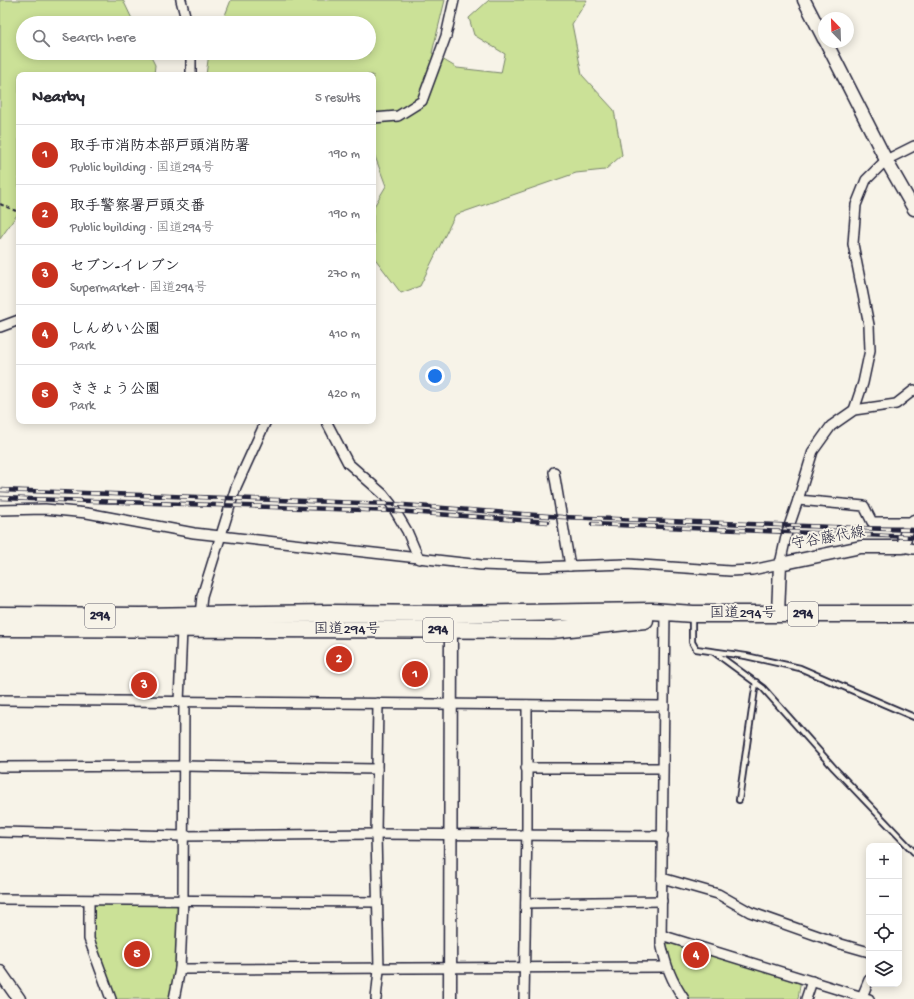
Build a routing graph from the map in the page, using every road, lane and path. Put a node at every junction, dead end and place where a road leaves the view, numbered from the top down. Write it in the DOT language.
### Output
graph roads {
  1 [pos="181,0"];
  2 [pos="454,0"];
  3 [pos="804,0"];
  4 [pos="185,16"];
  5 [pos="818,27"];
  6 [pos="829,48"];
  7 [pos="191,60"];
  8 [pos="191,72"];
  9 [pos="376,118"];
  10 [pos="914,146"];
  11 [pos="886,160"];
  12 [pos="0,204"];
  13 [pos="912,204"];
  14 [pos="16,211"];
  15 [pos="16,321"];
  16 [pos="0,327"];
  17 [pos="914,390"];
  18 [pos="854,410"];
  19 [pos="265,424"];
  20 [pos="328,424"];
  21 [pos="554,472"];
  22 [pos="798,500"];
  23 [pos="0,510"];
  24 [pos="913,521"];
  25 [pos="220,536"];
  26 [pos="908,548"];
  27 [pos="419,559"];
  28 [pos="780,564"];
  29 [pos="570,566"];
  30 [pos="451,614"];
  31 [pos="665,614"];
  32 [pos="692,614"];
  33 [pos="778,614"];
  34 [pos="914,614"];
  35 [pos="0,615"];
  36 [pos="200,615"];
  37 [pos="0,628"];
  38 [pos="182,629"];
  39 [pos="450,631"];
  40 [pos="714,652"];
  41 [pos="756,682"];
  42 [pos="0,700"];
  43 [pos="181,702"];
  44 [pos="378,703"];
  45 [pos="451,704"];
  46 [pos="527,705"];
  47 [pos="664,706"];
  48 [pos="914,717"];
  49 [pos="182,766"];
  50 [pos="0,767"];
  51 [pos="526,768"];
  52 [pos="662,768"];
  53 [pos="377,769"];
  54 [pos="739,800"];
  55 [pos="0,832"];
  56 [pos="376,834"];
  57 [pos="451,834"];
  58 [pos="527,834"];
  59 [pos="182,836"];
  60 [pos="663,836"];
  61 [pos="914,852"];
  62 [pos="662,878"];
  63 [pos="0,899"];
  64 [pos="183,900"];
  65 [pos="90,901"];
  66 [pos="662,901"];
  67 [pos="378,902"];
  68 [pos="526,904"];
  69 [pos="661,935"];
  70 [pos="866,951"];
  71 [pos="666,967"];
  72 [pos="524,968"];
  73 [pos="180,969"];
  74 [pos="452,969"];
  75 [pos="379,970"];
  76 [pos="0,972"];
  77 [pos="812,981"];
  78 [pos="867,987"];
  79 [pos="864,998"];
  80 [pos="19,999"];
  81 [pos="110,999"];
  82 [pos="174,999"];
  83 [pos="376,999"];
  84 [pos="450,999"];
  85 [pos="524,999"];
  86 [pos="684,999"];
  87 [pos="806,999"];
  1 -- 4 [label="street"];
  2 -- 9 [label="street"];
  3 -- 5 [label="main road"];
  6 -- 11 [label="main road"];
  7 -- 8 [label="street"];
  10 -- 11 [label="street"];
  11 -- 13 [label="main road"];
  11 -- 18 [label="street"];
  12 -- 14 [label="path"];
  15 -- 16 [label="street"];
  17 -- 18 [label="street"];
  18 -- 22 [label="street"];
  19 -- 25 [label="street"];
  20 -- 27 [label="street"];
  21 -- 29 [label="street"];
  22 -- 24 [label="street"];
  22 -- 28 [label="street"];
  23 -- 25 [label="street"];
  24 -- 26 [label="main road, 守谷藤代線"];
  25 -- 27 [label="street"];
  25 -- 36 [label="street"];
  26 -- 28 [label="main road, 守谷藤代線"];
  27 -- 29 [label="street"];
  28 -- 29 [label="street"];
  28 -- 33 [label="main road, 守谷藤代線"];
  30 -- 31 [label="highway, 国道294号 / 294"];
  30 -- 36 [label="highway, 国道294号 / 294"];
  30 -- 39 [label="main road"];
  31 -- 32 [label="highway, 国道294号 / 294"];
  31 -- 39 [label="highway, 国道294号 / 294"];
  31 -- 47 [label="street"];
  32 -- 33 [label="highway, 国道294号 / 294"];
  32 -- 40 [label="lane"];
  33 -- 34 [label="highway, 国道294号 / 294"];
  35 -- 36 [label="highway, 国道294号 / 294"];
  37 -- 38 [label="highway, 国道294号 / 294"];
  38 -- 39 [label="highway, 国道294号 / 294"];
  38 -- 43 [label="street"];
  39 -- 45 [label="main road"];
  40 -- 41 [label="lane"];
  40 -- 48 [label="lane"];
  41 -- 54 [label="lane"];
  41 -- 61 [label="lane"];
  42 -- 43 [label="street"];
  43 -- 44 [label="street"];
  43 -- 49 [label="street"];
  44 -- 45 [label="street"];
  44 -- 53 [label="street"];
  45 -- 46 [label="street"];
  45 -- 57 [label="main road"];
  46 -- 47 [label="street"];
  46 -- 51 [label="street"];
  47 -- 52 [label="street"];
  49 -- 50 [label="street"];
  49 -- 53 [label="street"];
  49 -- 59 [label="street"];
  51 -- 52 [label="street"];
  51 -- 58 [label="street"];
  52 -- 60 [label="street"];
  53 -- 56 [label="street"];
  55 -- 59 [label="street"];
  56 -- 57 [label="street"];
  56 -- 59 [label="street"];
  56 -- 67 [label="street"];
  57 -- 58 [label="street"];
  57 -- 74 [label="main road"];
  58 -- 60 [label="street"];
  58 -- 68 [label="street"];
  59 -- 64 [label="street"];
  60 -- 62 [label="street"];
  62 -- 66 [label="street"];
  62 -- 70 [label="street"];
  63 -- 65 [label="street"];
  64 -- 65 [label="street"];
  64 -- 67 [label="street"];
  64 -- 73 [label="street"];
  65 -- 81 [label="street"];
  66 -- 68 [label="street"];
  66 -- 69 [label="street"];
  67 -- 75 [label="street"];
  68 -- 72 [label="street"];
  69 -- 71 [label="street"];
  69 -- 77 [label="street"];
  71 -- 72 [label="street"];
  71 -- 86 [label="street"];
  72 -- 74 [label="street"];
  72 -- 85 [label="street"];
  73 -- 75 [label="street"];
  73 -- 82 [label="street"];
  74 -- 75 [label="street"];
  74 -- 84 [label="main road"];
  75 -- 83 [label="street"];
  76 -- 80 [label="main road"];
  77 -- 79 [label="street"];
  77 -- 87 [label="street"];
  78 -- 79 [label="street"];
}
